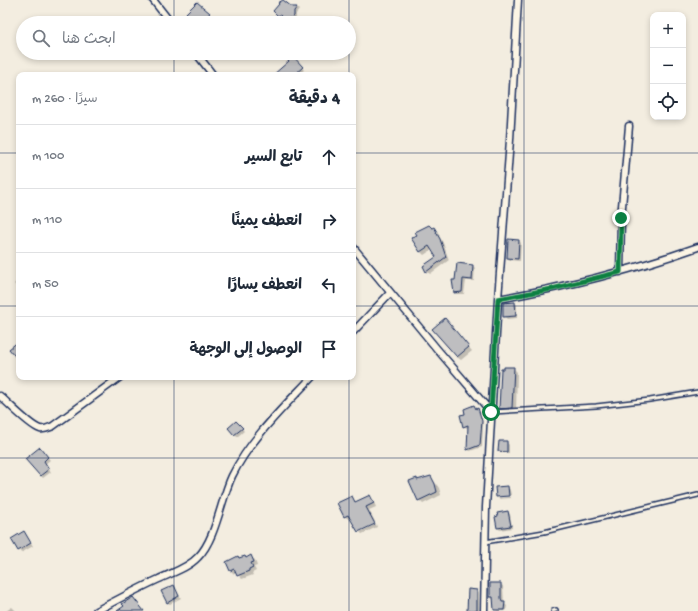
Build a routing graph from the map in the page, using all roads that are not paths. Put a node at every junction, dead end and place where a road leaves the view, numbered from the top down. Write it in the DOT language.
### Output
graph roads {
  1 [pos="153,0"];
  2 [pos="518,0"];
  3 [pos="166,16"];
  4 [pos="201,60"];
  5 [pos="211,72"];
  6 [pos="629,126"];
  7 [pos="698,247"];
  8 [pos="356,252"];
  9 [pos="620,272"];
  10 [pos="390,293"];
  11 [pos="498,299"];
  12 [pos="356,329"];
  13 [pos="116,380"];
  14 [pos="309,380"];
  15 [pos="698,392"];
  16 [pos="0,396"];
  17 [pos="491,412"];
  18 [pos="698,495"];
  19 [pos="485,542"];
  20 [pos="96,611"];
  21 [pos="484,611"];
  1 -- 3 [label="street"];
  2 -- 11 [label="street"];
  4 -- 5 [label="street"];
  6 -- 9 [label="street"];
  7 -- 9 [label="street"];
  8 -- 10 [label="street"];
  9 -- 11 [label="street"];
  10 -- 12 [label="street"];
  10 -- 17 [label="street"];
  11 -- 17 [label="street"];
  13 -- 16 [label="street"];
  14 -- 20 [label="street"];
  15 -- 17 [label="lane"];
  17 -- 19 [label="street"];
  18 -- 19 [label="lane"];
  19 -- 21 [label="street"];
}
